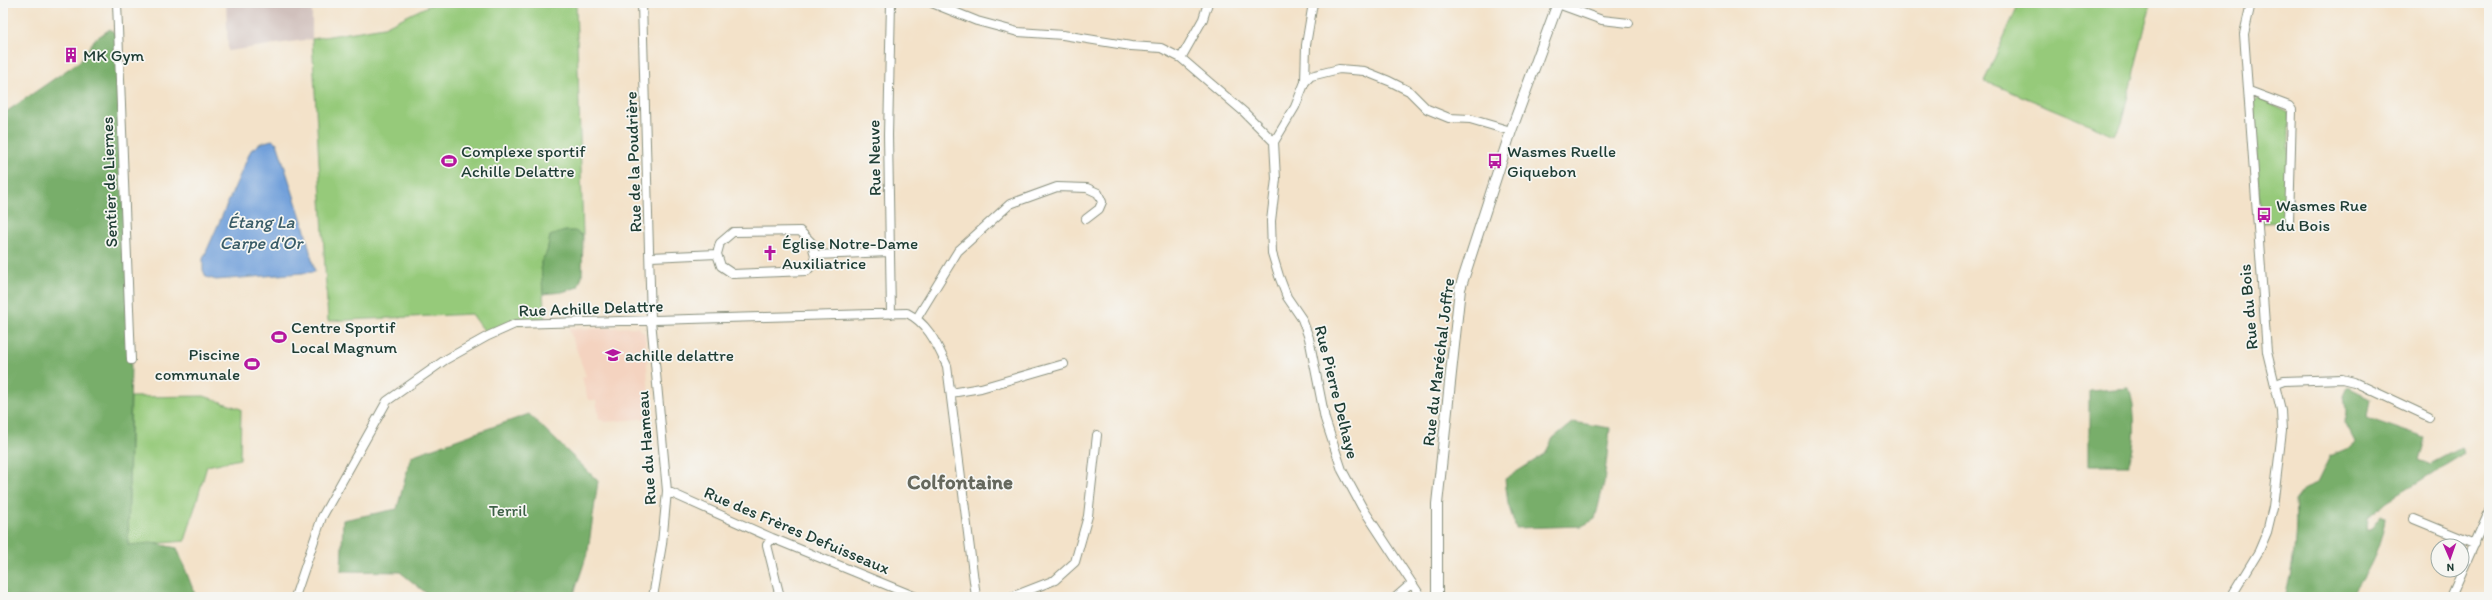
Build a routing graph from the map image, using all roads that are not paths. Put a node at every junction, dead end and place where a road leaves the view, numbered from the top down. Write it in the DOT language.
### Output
graph roads {
  1 [pos="116,3"];
  2 [pos="642,3"];
  3 [pos="891,3"];
  4 [pos="932,3"];
  5 [pos="1208,3"];
  6 [pos="1312,3"];
  7 [pos="1558,3"];
  8 [pos="2251,3"];
  9 [pos="1629,23"];
  10 [pos="1181,58"];
  11 [pos="1305,82"];
  12 [pos="2249,91"];
  13 [pos="1511,131"];
  14 [pos="1274,142"];
  15 [pos="1086,219"];
  16 [pos="2289,222"];
  17 [pos="890,252"];
  18 [pos="717,254"];
  19 [pos="815,255"];
  20 [pos="651,257"];
  21 [pos="891,314"];
  22 [pos="917,318"];
  23 [pos="651,320"];
  24 [pos="131,360"];
  25 [pos="1064,364"];
  26 [pos="2276,384"];
  27 [pos="951,393"];
  28 [pos="2429,417"];
  29 [pos="1096,435"];
  30 [pos="667,491"];
  31 [pos="2489,511"];
  32 [pos="2414,519"];
  33 [pos="772,538"];
  34 [pos="2474,544"];
  35 [pos="1412,583"];
  36 [pos="1012,596"];
  37 [pos="295,597"];
  38 [pos="653,597"];
  39 [pos="780,597"];
  40 [pos="916,597"];
  41 [pos="976,597"];
  42 [pos="1396,597"];
  43 [pos="1421,597"];
  44 [pos="1437,597"];
  45 [pos="2231,597"];
  46 [pos="2451,597"];
  1 -- 24 [label="street, Sentier de Liernes"];
  2 -- 20 [label="street, Rue de la Poudrière"];
  3 -- 17 [label="street, Rue Neuve"];
  4 -- 10 [label="street"];
  5 -- 10 [label="street"];
  6 -- 11 [label="street"];
  7 -- 9 [label="street"];
  7 -- 13 [label="street, Rue du Maréchal Joffre"];
  8 -- 12 [label="street, Rue du Bois"];
  10 -- 14 [label="street"];
  11 -- 13 [label="street"];
  11 -- 14 [label="street"];
  12 -- 16 [label="street"];
  12 -- 26 [label="street, Rue du Bois"];
  13 -- 44 [label="street, Rue du Maréchal Joffre"];
  14 -- 35 [label="street, Rue Pierre Delhaye"];
  15 -- 22 [label="street"];
  17 -- 19 [label="street"];
  17 -- 21 [label="street, Rue Neuve"];
  18 -- 19 [label="street"];
  18 -- 19 [label="street"];
  18 -- 20 [label="street"];
  20 -- 23 [label="street, Rue de la Poudrière"];
  21 -- 22 [label="street, Rue Achille Delattre"];
  21 -- 23 [label="street, Rue Achille Delattre"];
  22 -- 27 [label="street"];
  23 -- 30 [label="street, Rue du Hameau"];
  23 -- 37 [label="street, Rue Achille Delattre"];
  25 -- 27 [label="street"];
  26 -- 28 [label="street"];
  26 -- 45 [label="street, Rue du Bois"];
  27 -- 41 [label="street"];
  29 -- 36 [label="street"];
  30 -- 33 [label="street, Rue des Frères Defuisseaux"];
  30 -- 38 [label="street, Rue du Hameau"];
  31 -- 34 [label="street"];
  32 -- 34 [label="street"];
  33 -- 39 [label="street"];
  33 -- 40 [label="street, Rue des Frères Defuisseaux"];
  34 -- 46 [label="street"];
  35 -- 42 [label="street"];
  35 -- 43 [label="street, Rue Pierre Delhaye"];
}
